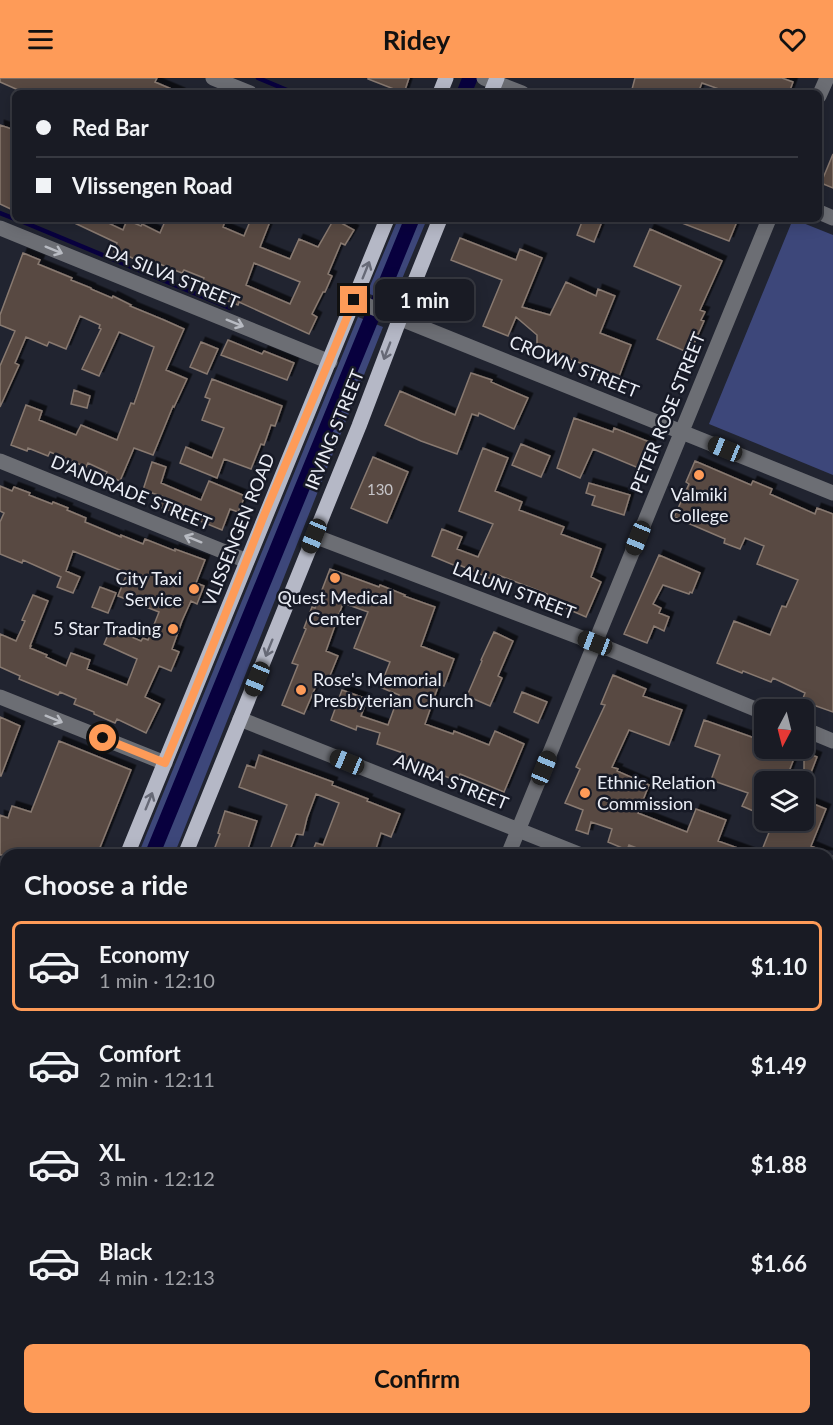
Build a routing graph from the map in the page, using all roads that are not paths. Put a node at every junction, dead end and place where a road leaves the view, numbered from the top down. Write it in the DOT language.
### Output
graph roads {
  1 [pos="213,78"];
  2 [pos="491,82"];
  3 [pos="243,90"];
  4 [pos="514,90"];
  5 [pos="386,222"];
  6 [pos="439,222"];
  7 [pos="768,222"];
  8 [pos="0,228"];
  9 [pos="361,302"];
  10 [pos="395,316"];
  11 [pos="330,362"];
  12 [pos="682,432"];
  13 [pos="0,461"];
  14 [pos="833,493"];
  15 [pos="314,536"];
  16 [pos="247,561"];
  17 [pos="595,643"];
  18 [pos="0,697"];
  19 [pos="754,708"];
  20 [pos="240,719"];
  21 [pos="814,733"];
  22 [pos="833,741"];
  23 [pos="165,763"];
  24 [pos="518,830"];
  25 [pos="129,849"];
  26 [pos="187,849"];
  27 [pos="510,849"];
  28 [pos="566,849"];
  1 -- 3 [label="street"];
  2 -- 4 [label="street"];
  9 -- 5 [label="main road, VLISSENGEN ROAD, one-way"];
  6 -- 10 [label="main road, IRVING STREET"];
  7 -- 12 [label="street, PETER ROSE STREET"];
  8 -- 11 [label="street, DA SILVA STREET, one-way"];
  9 -- 10 [label="street, CROWN STREET"];
  9 -- 11 [label="main road, VLISSENGEN ROAD"];
  10 -- 12 [label="street, CROWN STREET"];
  10 -- 15 [label="main road, IRVING STREET, one-way"];
  11 -- 16 [label="main road, VLISSENGEN ROAD"];
  12 -- 14 [label="street, CROWN STREET"];
  12 -- 17 [label="street, PETER ROSE STREET"];
  16 -- 13 [label="street, D'ANDRADE STREET, one-way"];
  15 -- 17 [label="street, LALUNI STREET"];
  15 -- 20 [label="main road, IRVING STREET, one-way"];
  16 -- 23 [label="main road, VLISSENGEN ROAD"];
  17 -- 19 [label="street, LALUNI STREET"];
  17 -- 24 [label="street, PETER ROSE STREET"];
  18 -- 23 [label="street, one-way"];
  20 -- 24 [label="street, ANIRA STREET"];
  20 -- 26 [label="main road, IRVING STREET"];
  21 -- 22 [label="street"];
  25 -- 23 [label="main road, VLISSENGEN ROAD, one-way"];
  24 -- 27 [label="street, PETER ROSE STREET"];
  24 -- 28 [label="street, ANIRA STREET"];
}
